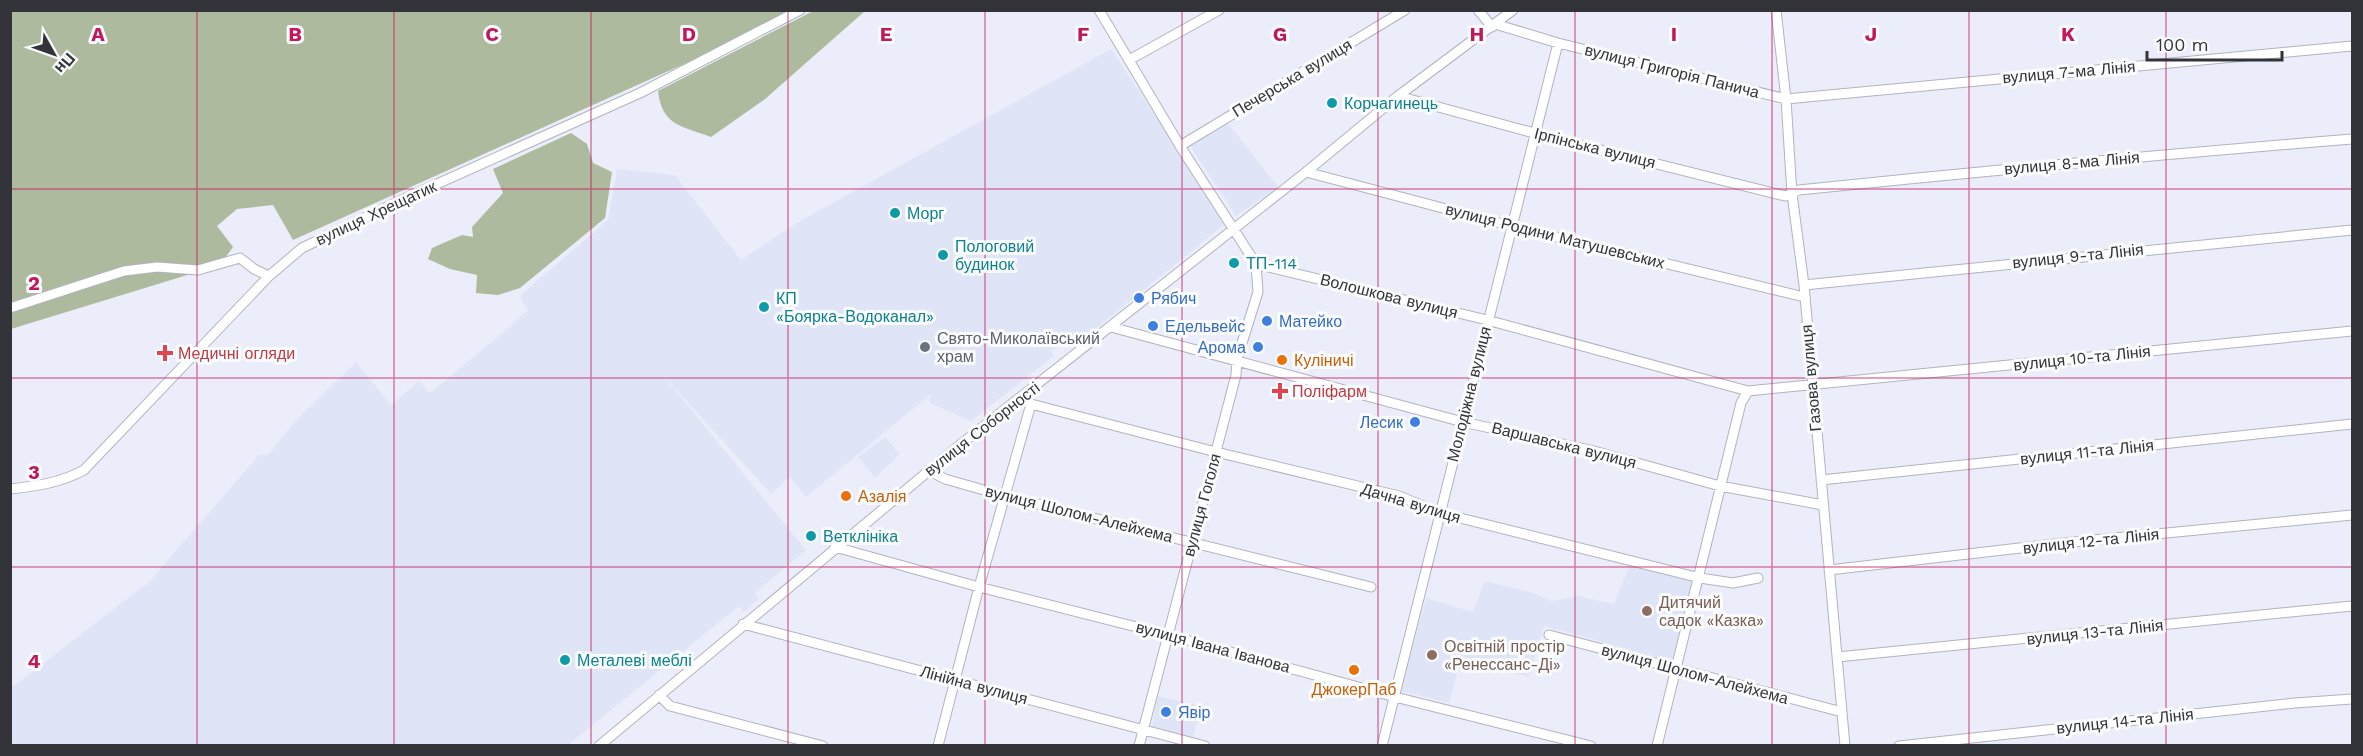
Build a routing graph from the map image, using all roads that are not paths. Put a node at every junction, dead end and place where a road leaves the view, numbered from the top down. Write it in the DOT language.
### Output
graph roads {
  1 [pos="801,10"];
  2 [pos="1099,10"];
  3 [pos="1219,10"];
  4 [pos="1405,10"];
  5 [pos="1478,10"];
  6 [pos="1513,10"];
  7 [pos="1779,11"];
  8 [pos="1493,25"];
  9 [pos="1558,44"];
  10 [pos="2352,46"];
  11 [pos="1129,60"];
  12 [pos="1398,96"];
  13 [pos="1786,99"];
  14 [pos="1535,134"];
  15 [pos="2352,139"];
  16 [pos="1180,146"];
  17 [pos="1306,172"];
  18 [pos="1792,194"];
  19 [pos="1512,226"];
  20 [pos="1233,230"];
  21 [pos="2352,230"];
  22 [pos="1256,264"];
  23 [pos="269,276"];
  24 [pos="1804,285"];
  25 [pos="1804,297"];
  26 [pos="10,308"];
  27 [pos="1487,320"];
  28 [pos="1111,327"];
  29 [pos="2352,332"];
  30 [pos="1237,359"];
  31 [pos="1812,385"];
  32 [pos="1748,391"];
  33 [pos="1023,395"];
  34 [pos="1031,404"];
  35 [pos="1462,422"];
  36 [pos="2352,424"];
  37 [pos="1216,452"];
  38 [pos="928,470"];
  39 [pos="1821,480"];
  40 [pos="1720,486"];
  41 [pos="10,489"];
  42 [pos="1005,496"];
  43 [pos="1823,505"];
  44 [pos="1440,513"];
  45 [pos="2352,515"];
  46 [pos="1192,542"];
  47 [pos="835,547"];
  48 [pos="1829,570"];
  49 [pos="1700,578"];
  50 [pos="1758,578"];
  51 [pos="979,587"];
  52 [pos="1371,587"];
  53 [pos="2352,606"];
  54 [pos="743,624"];
  55 [pos="1168,635"];
  56 [pos="1548,635"];
  57 [pos="1837,657"];
  58 [pos="1676,669"];
  59 [pos="955,680"];
  60 [pos="659,695"];
  61 [pos="1395,697"];
  62 [pos="2352,699"];
  63 [pos="1842,712"];
  64 [pos="1143,729"];
  65 [pos="599,746"];
  66 [pos="823,746"];
  67 [pos="938,746"];
  68 [pos="1140,746"];
  69 [pos="1205,746"];
  70 [pos="1382,746"];
  71 [pos="1591,746"];
  72 [pos="1657,746"];
  73 [pos="1845,746"];
  74 [pos="1899,746"];
  1 -- 23 [label="street, вулиця Хрещатик"];
  2 -- 11 [label="street"];
  3 -- 11 [label="street"];
  4 -- 16 [label="street, Печерська вулиця"];
  5 -- 8 [label="street"];
  6 -- 8 [label="street, вулиця Соборності"];
  7 -- 13 [label="street, Газова вулиця"];
  8 -- 9 [label="street, вулиця Григорія Панича"];
  8 -- 12 [label="street, вулиця Соборності"];
  9 -- 13 [label="street, вулиця Григорія Панича"];
  9 -- 14 [label="street, Молодіжна вулиця"];
  10 -- 13 [label="street, вулиця 7-ма Лінія"];
  11 -- 16 [label="street"];
  12 -- 14 [label="street, Ірпінська вулиця"];
  12 -- 17 [label="street, вулиця Соборності"];
  13 -- 18 [label="street, Газова вулиця"];
  14 -- 18 [label="street, Ірпінська вулиця"];
  14 -- 19 [label="street, Молодіжна вулиця"];
  15 -- 18 [label="street, вулиця 8-ма Лінія"];
  16 -- 20 [label="street"];
  17 -- 19 [label="street, вулиця Родини Матушевських"];
  17 -- 20 [label="street, вулиця Соборності"];
  18 -- 24 [label="street, Газова вулиця"];
  19 -- 25 [label="street, вулиця Родини Матушевських"];
  19 -- 27 [label="street, Молодіжна вулиця"];
  20 -- 22 [label="street"];
  20 -- 28 [label="street, вулиця Соборності"];
  21 -- 24 [label="street, вулиця 9-та Лінія"];
  22 -- 27 [label="street, Волошкова вулиця"];
  22 -- 30 [label="street, вулиця Гоголя"];
  23 -- 26 [label="street"];
  23 -- 41 [label="street, вулиця Хрещатик"];
  24 -- 25 [label="street, Газова вулиця"];
  25 -- 31 [label="street, Газова вулиця"];
  27 -- 32 [label="street, Волошкова вулиця"];
  27 -- 35 [label="street, Молодіжна вулиця"];
  28 -- 30 [label="street, Варшавська вулиця"];
  28 -- 33 [label="street, вулиця Соборності"];
  29 -- 31 [label="street, вулиця 10-та Лінія"];
  30 -- 35 [label="street, Варшавська вулиця"];
  30 -- 37 [label="street, вулиця Гоголя"];
  31 -- 32 [label="street, Волошкова вулиця"];
  31 -- 39 [label="street, Газова вулиця"];
  32 -- 40 [label="street"];
  33 -- 34 [label="street"];
  33 -- 38 [label="street, вулиця Соборності"];
  34 -- 37 [label="street, Дачна вулиця"];
  34 -- 42 [label="street"];
  35 -- 40 [label="street, Варшавська вулиця"];
  35 -- 44 [label="street, Молодіжна вулиця"];
  36 -- 39 [label="street, вулиця 11-та Лінія"];
  37 -- 44 [label="street, Дачна вулиця"];
  37 -- 46 [label="street, вулиця Гоголя"];
  38 -- 42 [label="street, вулиця Шолом-Алейхема"];
  38 -- 47 [label="street, вулиця Соборності"];
  39 -- 43 [label="street, Газова вулиця"];
  40 -- 43 [label="street, Варшавська вулиця"];
  40 -- 49 [label="street"];
  42 -- 46 [label="street, вулиця Шолом-Алейхема"];
  42 -- 51 [label="street"];
  43 -- 48 [label="street, Газова вулиця"];
  44 -- 49 [label="street, Дачна вулиця"];
  44 -- 61 [label="street, Молодіжна вулиця"];
  45 -- 48 [label="street, вулиця 12-та Лінія"];
  46 -- 52 [label="street, вулиця Шолом-Алейхема"];
  46 -- 55 [label="street, вулиця Гоголя"];
  47 -- 51 [label="street, вулиця Івана Іванова"];
  47 -- 54 [label="street, вулиця Соборності"];
  48 -- 57 [label="street, Газова вулиця"];
  49 -- 50 [label="street, Дачна вулиця"];
  49 -- 58 [label="street"];
  51 -- 55 [label="street, вулиця Івана Іванова"];
  51 -- 59 [label="street"];
  53 -- 57 [label="street, вулиця 13-та Лінія"];
  54 -- 59 [label="street, Лінійна вулиця"];
  54 -- 60 [label="street, вулиця Соборності"];
  55 -- 61 [label="street, вулиця Івана Іванова"];
  55 -- 64 [label="street, вулиця Гоголя"];
  56 -- 58 [label="street, вулиця Шолом-Алейхема"];
  57 -- 63 [label="street, Газова вулиця"];
  58 -- 63 [label="street, вулиця Шолом-Алейхема"];
  58 -- 72 [label="street"];
  59 -- 64 [label="street, Лінійна вулиця"];
  59 -- 67 [label="street"];
  60 -- 65 [label="street, вулиця Соборності"];
  60 -- 66 [label="street"];
  61 -- 70 [label="street, Молодіжна вулиця"];
  61 -- 71 [label="street, вулиця Івана Іванова"];
  62 -- 74 [label="street, вулиця 14-та Лінія"];
  63 -- 73 [label="street, Газова вулиця"];
  64 -- 68 [label="street, вулиця Гоголя"];
  64 -- 69 [label="street, Лінійна вулиця"];
}
